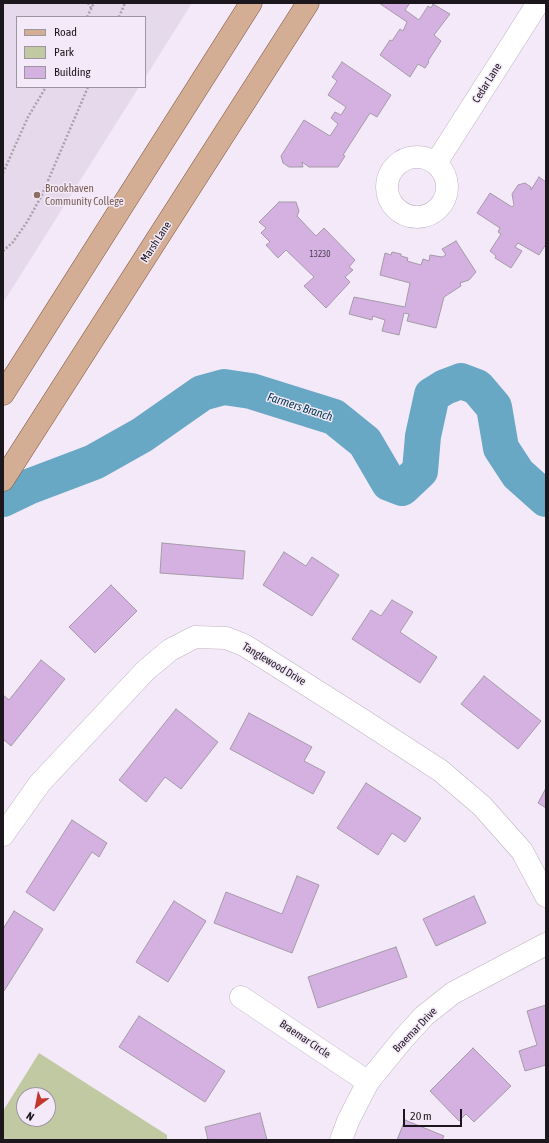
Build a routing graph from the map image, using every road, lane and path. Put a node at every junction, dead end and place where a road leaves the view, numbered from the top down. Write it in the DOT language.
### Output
graph roads {
  1 [pos="88,3"];
  2 [pos="94,3"];
  3 [pos="125,3"];
  4 [pos="251,3"];
  5 [pos="308,3"];
  6 [pos="538,3"];
  7 [pos="91,9"];
  8 [pos="88,16"];
  9 [pos="119,16"];
  10 [pos="45,88"];
  11 [pos="88,88"];
  12 [pos="436,163"];
  13 [pos="3,172"];
  14 [pos="3,251"];
  15 [pos="3,394"];
  16 [pos="3,480"];
  17 [pos="3,835"];
  18 [pos="546,896"];
  19 [pos="546,944"];
  20 [pos="241,997"];
  21 [pos="368,1082"];
  22 [pos="341,1140"];
  1 -- 7 [label="path"];
  2 -- 7 [label="path"];
  3 -- 9 [label="path"];
  4 -- 15 [label="main road"];
  5 -- 16 [label="main road, Marsh Lane"];
  6 -- 12 [label="street, Cedar Lane"];
  7 -- 8 [label="path"];
  10 -- 13 [label="path"];
  11 -- 14 [label="path"];
  17 -- 18 [label="street, Tanglewood Drive"];
  19 -- 21 [label="street, Braemar Drive"];
  20 -- 21 [label="street, Braemar Circle"];
  21 -- 22 [label="street, Braemar Drive"];
}
